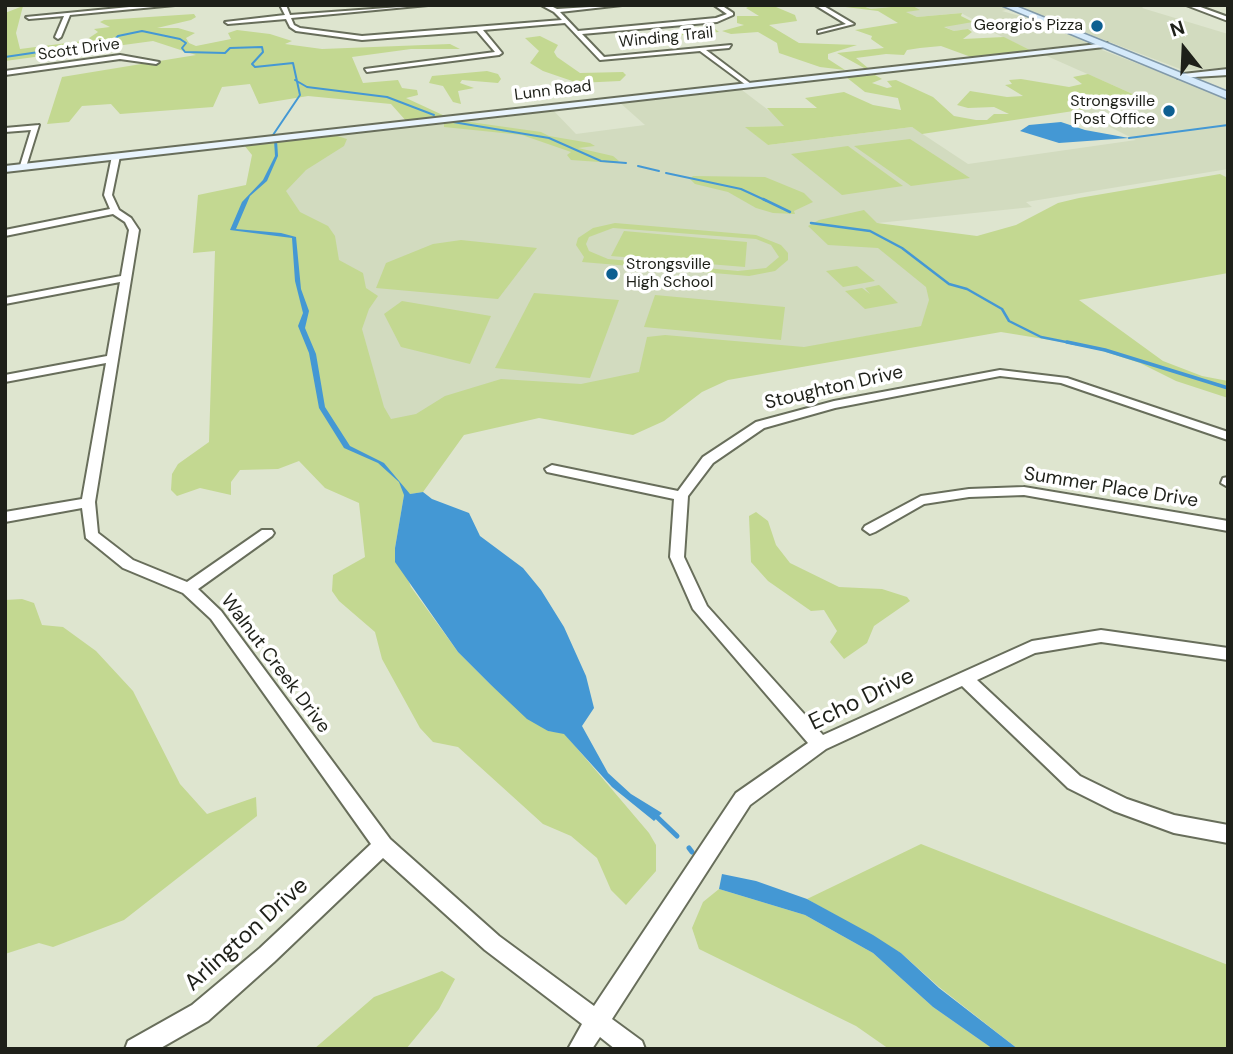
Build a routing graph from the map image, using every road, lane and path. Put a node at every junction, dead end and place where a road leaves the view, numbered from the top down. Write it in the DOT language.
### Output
graph roads {
  1 [pos="172,5"];
  2 [pos="283,5"];
  3 [pos="425,5"];
  4 [pos="544,5"];
  5 [pos="619,5"];
  6 [pos="717,5"];
  7 [pos="818,5"];
  8 [pos="1005,5"];
  9 [pos="1189,5"];
  10 [pos="556,11"];
  11 [pos="68,14"];
  12 [pos="29,17"];
  13 [pos="287,17"];
  14 [pos="1226,17"];
  15 [pos="228,22"];
  16 [pos="563,22"];
  17 [pos="478,29"];
  18 [pos="820,32"];
  19 [pos="576,33"];
  20 [pos="58,37"];
  21 [pos="1104,45"];
  22 [pos="729,46"];
  23 [pos="701,49"];
  24 [pos="156,62"];
  25 [pos="367,70"];
  26 [pos="1228,72"];
  27 [pos="6,74"];
  28 [pos="1178,75"];
  29 [pos="748,85"];
  30 [pos="1228,96"];
  31 [pos="5,130"];
  32 [pos="116,156"];
  33 [pos="23,167"];
  34 [pos="5,169"];
  35 [pos="115,211"];
  36 [pos="5,233"];
  37 [pos="125,278"];
  38 [pos="5,301"];
  39 [pos="112,358"];
  40 [pos="5,379"];
  41 [pos="1228,436"];
  42 [pos="552,469"];
  43 [pos="681,496"];
  44 [pos="88,502"];
  45 [pos="5,517"];
  46 [pos="1228,526"];
  47 [pos="870,529"];
  48 [pos="267,533"];
  49 [pos="188,589"];
  50 [pos="1228,654"];
  51 [pos="964,678"];
  52 [pos="820,744"];
  53 [pos="1228,834"];
  54 [pos="383,845"];
  55 [pos="598,1021"];
  56 [pos="136,1049"];
  57 [pos="579,1049"];
  58 [pos="634,1049"];
  1 -- 11 [label="street"];
  2 -- 13 [label="street"];
  3 -- 13 [label="street"];
  4 -- 10 [label="street"];
  5 -- 10 [label="street"];
  6 -- 19 [label="street"];
  7 -- 18 [label="street"];
  8 -- 21 [label="main road"];
  9 -- 14 [label="street"];
  10 -- 16 [label="street, Winding Trail"];
  11 -- 12 [label="street"];
  11 -- 20 [label="street"];
  13 -- 15 [label="street"];
  13 -- 17 [label="street"];
  16 -- 17 [label="street"];
  16 -- 19 [label="street, Winding Trail"];
  17 -- 25 [label="street"];
  19 -- 23 [label="street, Winding Trail"];
  21 -- 28 [label="main road"];
  21 -- 29 [label="street, Lunn Road"];
  22 -- 23 [label="street, Winding Trail"];
  23 -- 29 [label="street"];
  24 -- 27 [label="street, Scott Drive"];
  26 -- 28 [label="street"];
  28 -- 30 [label="main road"];
  29 -- 32 [label="street, Lunn Road"];
  31 -- 33 [label="street"];
  32 -- 33 [label="street, Lunn Road"];
  32 -- 35 [label="street, Walnut Creek Drive"];
  33 -- 34 [label="street, Lunn Road"];
  35 -- 36 [label="street"];
  35 -- 37 [label="street, Walnut Creek Drive"];
  37 -- 38 [label="street"];
  37 -- 39 [label="street, Walnut Creek Drive"];
  39 -- 40 [label="street"];
  39 -- 44 [label="street, Walnut Creek Drive"];
  41 -- 43 [label="street, Stoughton Drive"];
  42 -- 43 [label="street"];
  43 -- 52 [label="street"];
  44 -- 45 [label="street"];
  44 -- 49 [label="street, Walnut Creek Drive"];
  46 -- 47 [label="street, Summer Place Drive"];
  48 -- 49 [label="street"];
  49 -- 54 [label="street, Walnut Creek Drive"];
  50 -- 51 [label="street, Echo Drive"];
  51 -- 52 [label="street, Echo Drive"];
  51 -- 53 [label="street"];
  52 -- 55 [label="street, Echo Drive"];
  54 -- 55 [label="street, Walnut Creek Drive"];
  54 -- 56 [label="street, Arlington Drive"];
  55 -- 57 [label="street, Echo Drive"];
  55 -- 58 [label="street, Walnut Creek Drive"];
}
